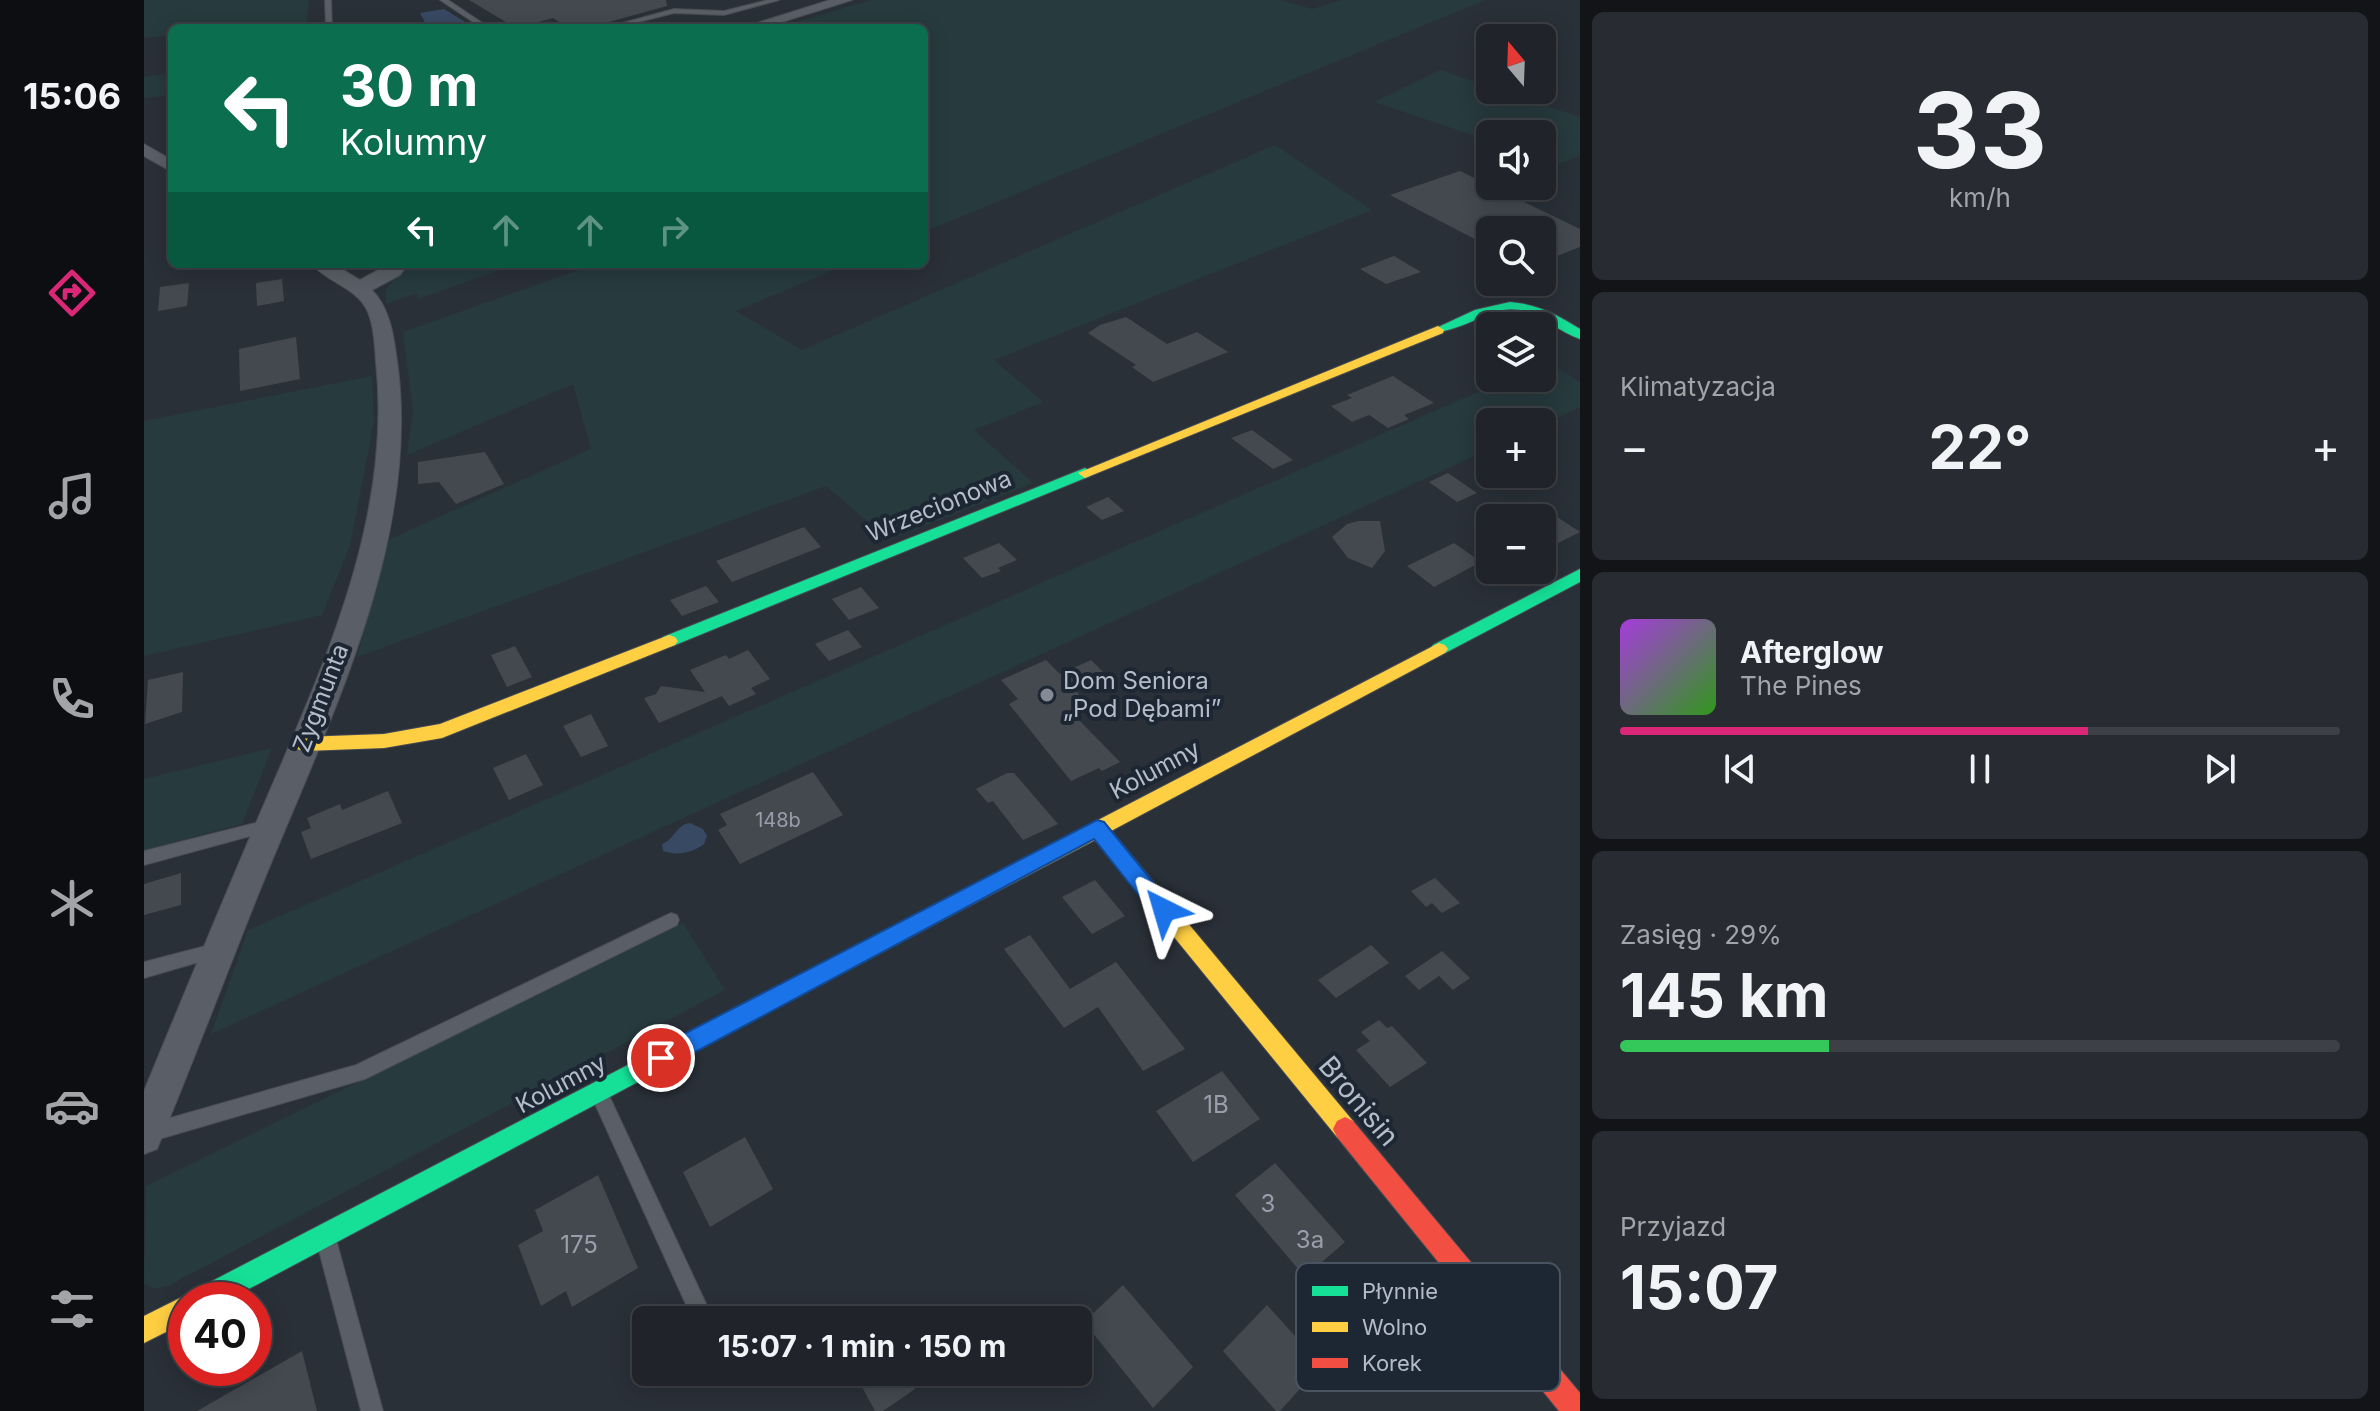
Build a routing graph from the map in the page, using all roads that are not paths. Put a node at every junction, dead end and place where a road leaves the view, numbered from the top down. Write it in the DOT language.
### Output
graph roads {
  1 [pos="328,0"];
  2 [pos="443,0"];
  3 [pos="776,0"];
  4 [pos="845,0"];
  5 [pos="329,24"];
  6 [pos="481,24"];
  7 [pos="623,24"];
  8 [pos="762,24"];
  9 [pos="144,149"];
  10 [pos="168,164"];
  11 [pos="327,268"];
  12 [pos="396,268"];
  13 [pos="358,289"];
  14 [pos="1580,335"];
  15 [pos="1580,575"];
  16 [pos="304,744"];
  17 [pos="271,825"];
  18 [pos="1097,828"];
  19 [pos="144,858"];
  20 [pos="671,920"];
  21 [pos="220,949"];
  22 [pos="144,970"];
  23 [pos="598,1091"];
  24 [pos="144,1135"];
  25 [pos="324,1235"];
  26 [pos="1455,1263"];
  27 [pos="236,1282"];
  28 [pos="697,1306"];
  29 [pos="168,1317"];
  30 [pos="144,1330"];
  31 [pos="1560,1390"];
  32 [pos="372,1411"];
  33 [pos="1577,1411"];
  1 -- 5 [label="lane"];
  2 -- 6 [label="lane"];
  3 -- 7 [label="lane"];
  4 -- 8 [label="street"];
  9 -- 10 [label="street"];
  11 -- 13 [label="street, Zygmunta"];
  12 -- 13 [label="street"];
  13 -- 16 [label="street, Zygmunta"];
  14 -- 16 [label="street, Wrzecionowa"];
  15 -- 18 [label="street, Kolumny"];
  16 -- 17 [label="street, Zygmunta"];
  17 -- 19 [label="lane"];
  17 -- 21 [label="street, Zygmunta"];
  18 -- 23 [label="street, Kolumny"];
  18 -- 26 [label="street, Bronisin"];
  20 -- 24 [label="lane"];
  21 -- 22 [label="lane"];
  21 -- 24 [label="street, Zygmunta"];
  23 -- 25 [label="street, Kolumny"];
  23 -- 28 [label="lane"];
  25 -- 27 [label="street, Kolumny"];
  25 -- 32 [label="lane"];
  29 -- 30 [label="street"];
  31 -- 33 [label="street, Bronisin"];
}
